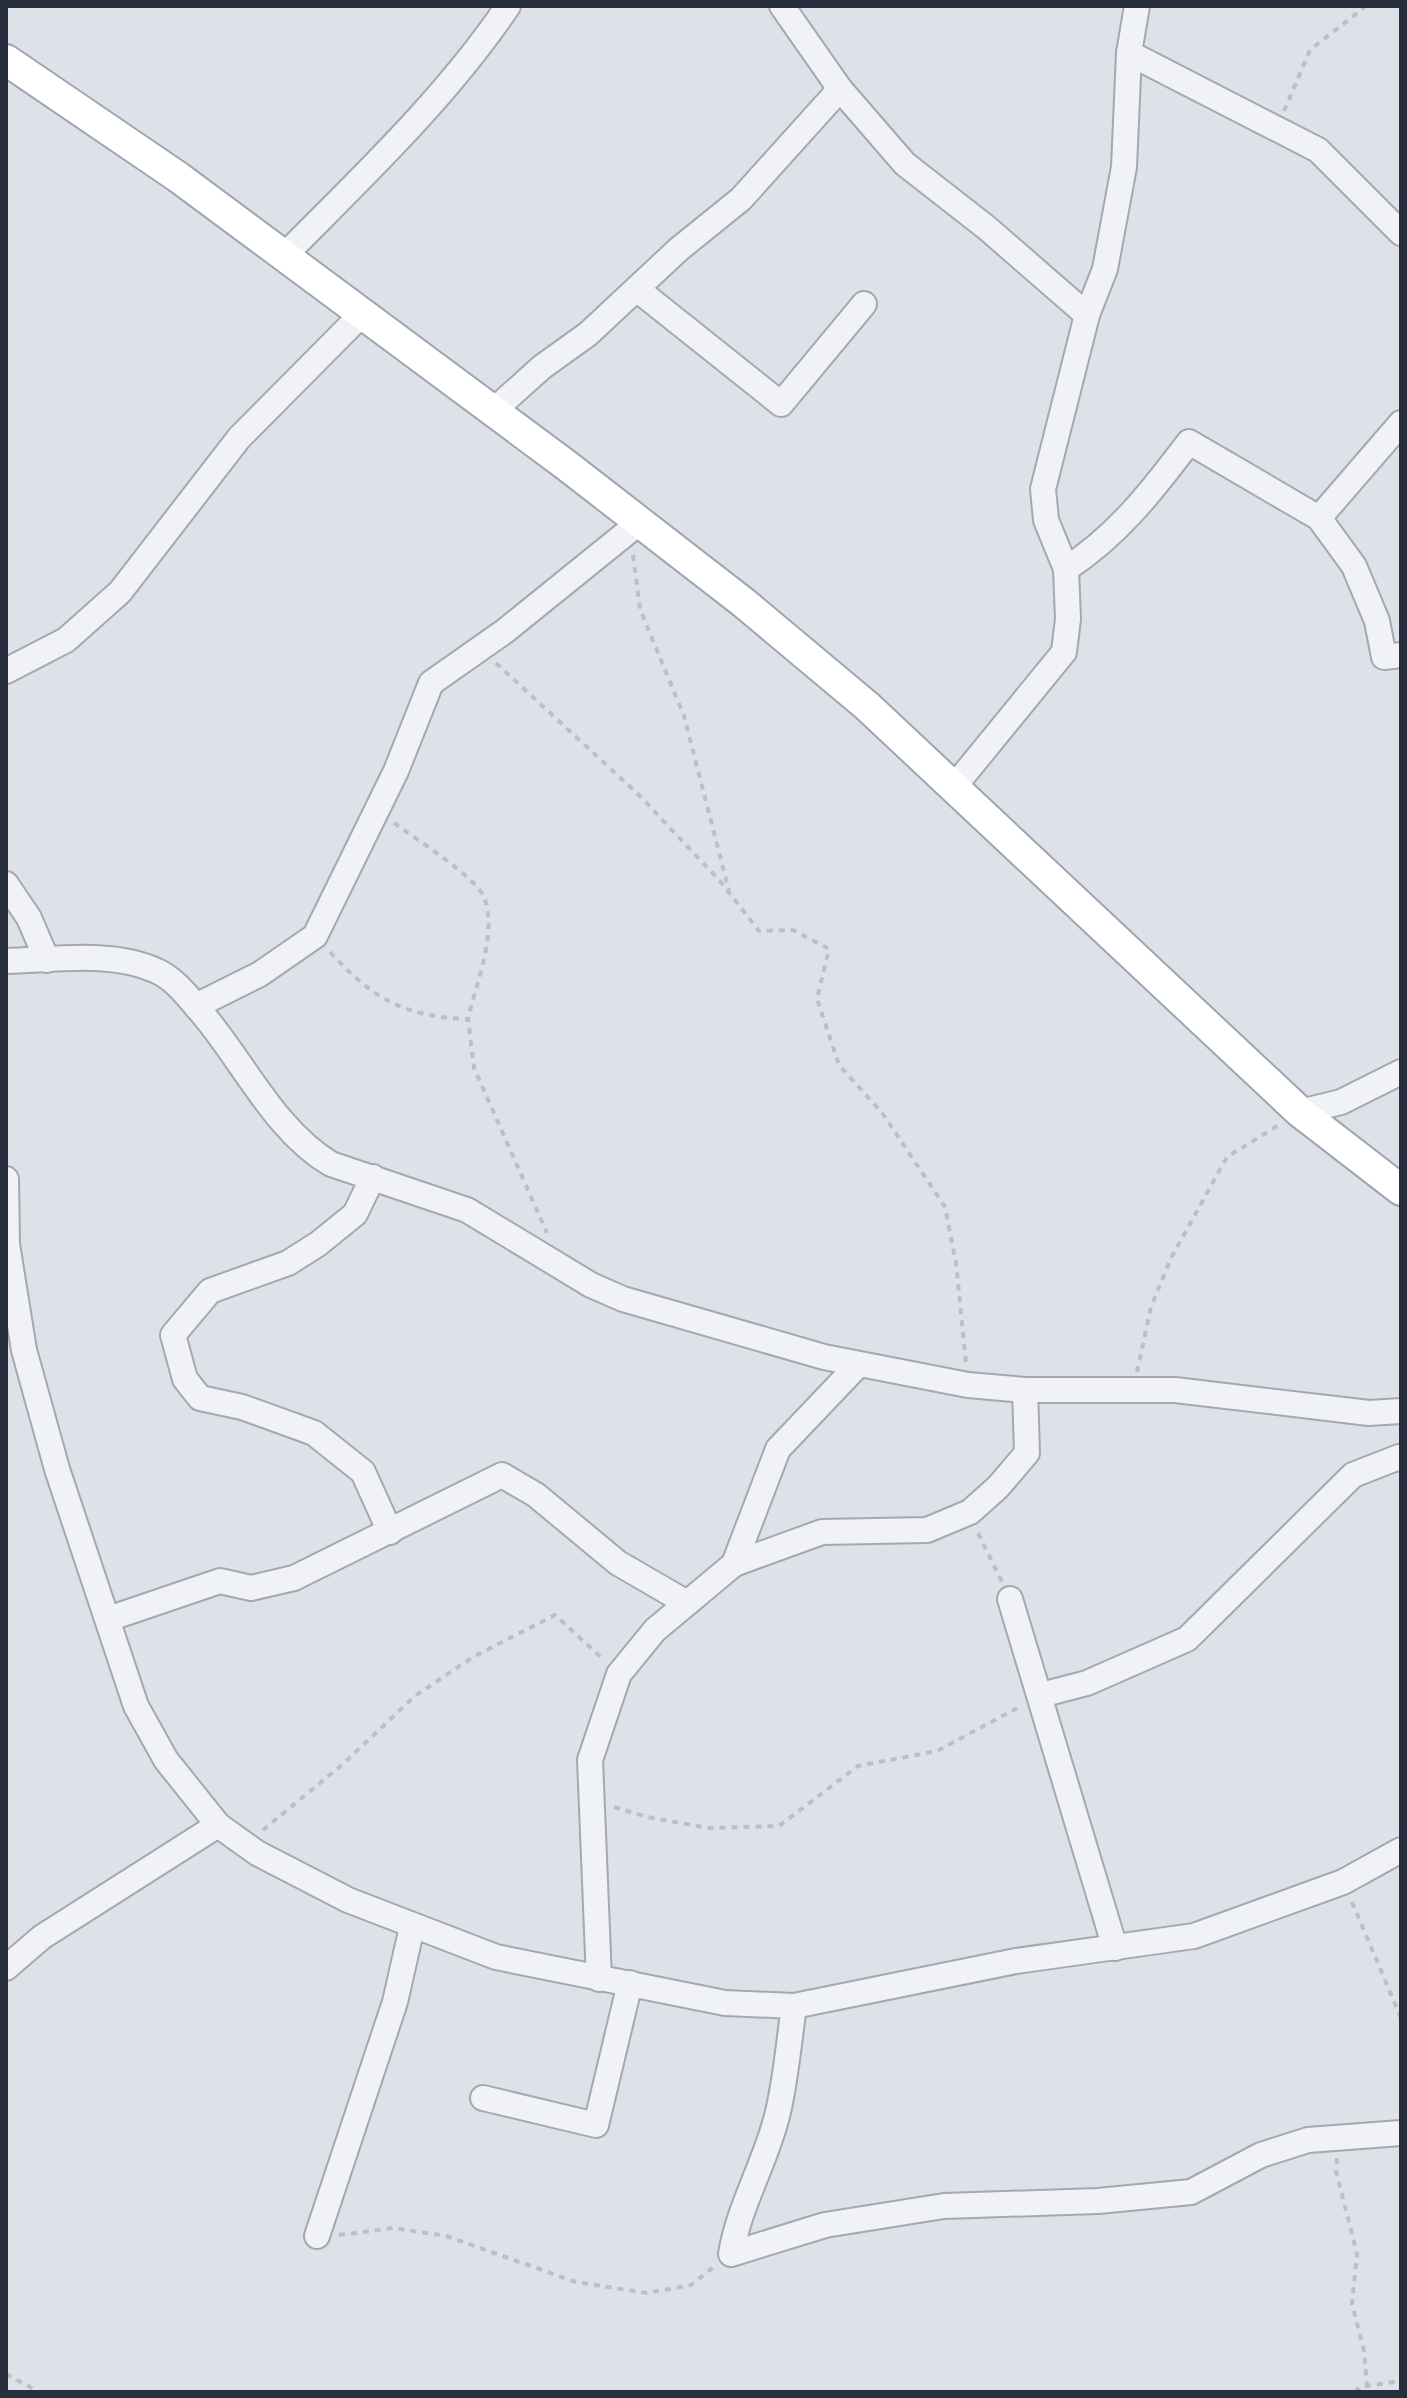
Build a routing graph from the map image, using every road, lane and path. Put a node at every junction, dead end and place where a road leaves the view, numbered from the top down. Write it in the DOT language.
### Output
graph roads {
  1 [pos="508,6"];
  2 [pos="782,6"];
  3 [pos="1137,6"];
  4 [pos="1366,6"];
  5 [pos="1129,53"];
  6 [pos="6,60"];
  7 [pos="840,89"];
  8 [pos="1277,128"];
  9 [pos="1401,233"];
  10 [pos="284,256"];
  11 [pos="638,290"];
  12 [pos="864,304"];
  13 [pos="362,314"];
  14 [pos="1087,315"];
  15 [pos="493,411"];
  16 [pos="1401,423"];
  17 [pos="1319,518"];
  18 [pos="640,522"];
  19 [pos="1066,569"];
  20 [pos="482,647"];
  21 [pos="1401,655"];
  22 [pos="6,671"];
  23 [pos="953,788"];
  24 [pos="377,811"];
  25 [pos="6,884"];
  26 [pos="730,894"];
  27 [pos="315,936"];
  28 [pos="47,960"];
  29 [pos="6,961"];
  30 [pos="196,1006"];
  31 [pos="468,1019"];
  32 [pos="1401,1072"];
  33 [pos="1300,1112"];
  34 [pos="373,1177"];
  35 [pos="6,1179"];
  36 [pos="1401,1190"];
  37 [pos="564,1268"];
  38 [pos="858,1365"];
  39 [pos="968,1385"];
  40 [pos="1025,1390"];
  41 [pos="1134,1390"];
  42 [pos="1401,1411"];
  43 [pos="1401,1459"];
  44 [pos="970,1512"];
  45 [pos="390,1532"];
  46 [pos="734,1564"];
  47 [pos="1010,1599"];
  48 [pos="687,1603"];
  49 [pos="108,1619"];
  50 [pos="619,1674"];
  51 [pos="1041,1695"];
  52 [pos="591,1800"];
  53 [pos="218,1825"];
  54 [pos="245,1845"];
  55 [pos="1401,1850"];
  56 [pos="1343,1882"];
  57 [pos="412,1927"];
  58 [pos="1115,1948"];
  59 [pos="6,1968"];
  60 [pos="599,1979"];
  61 [pos="630,1983"];
  62 [pos="794,2006"];
  63 [pos="1401,2018"];
  64 [pos="483,2098"];
  65 [pos="1401,2133"];
  66 [pos="1336,2171"];
  67 [pos="317,2236"];
  68 [pos="731,2254"];
  69 [pos="6,2374"];
  70 [pos="1401,2381"];
  71 [pos="1367,2387"];
  72 [pos="39,2392"];
  73 [pos="1355,2392"];
  1 -- 10 [label="street"];
  2 -- 7 [label="street"];
  3 -- 5 [label="street"];
  4 -- 8 [label="path"];
  5 -- 8 [label="street"];
  5 -- 14 [label="street"];
  6 -- 10 [label="main road"];
  7 -- 11 [label="street"];
  7 -- 14 [label="street"];
  8 -- 9 [label="street"];
  10 -- 13 [label="main road"];
  11 -- 12 [label="street"];
  11 -- 15 [label="street"];
  13 -- 15 [label="main road"];
  13 -- 22 [label="street"];
  14 -- 19 [label="street"];
  15 -- 18 [label="main road"];
  16 -- 17 [label="street"];
  17 -- 19 [label="street"];
  17 -- 21 [label="street"];
  18 -- 20 [label="street"];
  18 -- 23 [label="main road"];
  18 -- 26 [label="path"];
  19 -- 23 [label="street"];
  20 -- 24 [label="street"];
  20 -- 26 [label="path"];
  23 -- 33 [label="main road"];
  24 -- 27 [label="street"];
  24 -- 31 [label="path"];
  25 -- 28 [label="street"];
  26 -- 39 [label="path"];
  27 -- 30 [label="street"];
  27 -- 31 [label="path"];
  28 -- 29 [label="street"];
  28 -- 30 [label="street"];
  30 -- 34 [label="street"];
  31 -- 37 [label="path"];
  32 -- 33 [label="street"];
  33 -- 36 [label="main road"];
  33 -- 41 [label="path"];
  34 -- 37 [label="street"];
  34 -- 45 [label="street"];
  35 -- 49 [label="street"];
  37 -- 38 [label="street"];
  38 -- 39 [label="street"];
  38 -- 46 [label="street"];
  39 -- 40 [label="street"];
  40 -- 41 [label="street"];
  40 -- 44 [label="street"];
  41 -- 42 [label="street"];
  43 -- 51 [label="street"];
  44 -- 46 [label="street"];
  44 -- 47 [label="path"];
  45 -- 48 [label="street"];
  45 -- 49 [label="street"];
  46 -- 48 [label="street"];
  47 -- 51 [label="street"];
  48 -- 50 [label="street"];
  49 -- 53 [label="street"];
  50 -- 52 [label="street"];
  50 -- 54 [label="path"];
  51 -- 52 [label="path"];
  51 -- 58 [label="street"];
  52 -- 60 [label="street"];
  53 -- 54 [label="street"];
  53 -- 59 [label="street"];
  54 -- 57 [label="street"];
  55 -- 56 [label="street"];
  56 -- 58 [label="street"];
  56 -- 63 [label="path"];
  57 -- 60 [label="street"];
  57 -- 67 [label="street"];
  58 -- 62 [label="street"];
  60 -- 61 [label="street"];
  61 -- 62 [label="street"];
  61 -- 64 [label="street"];
  62 -- 68 [label="street"];
  65 -- 68 [label="street"];
  66 -- 71 [label="path"];
  67 -- 68 [label="path"];
  69 -- 72 [label="path"];
  70 -- 71 [label="path"];
  71 -- 73 [label="path"];
}
